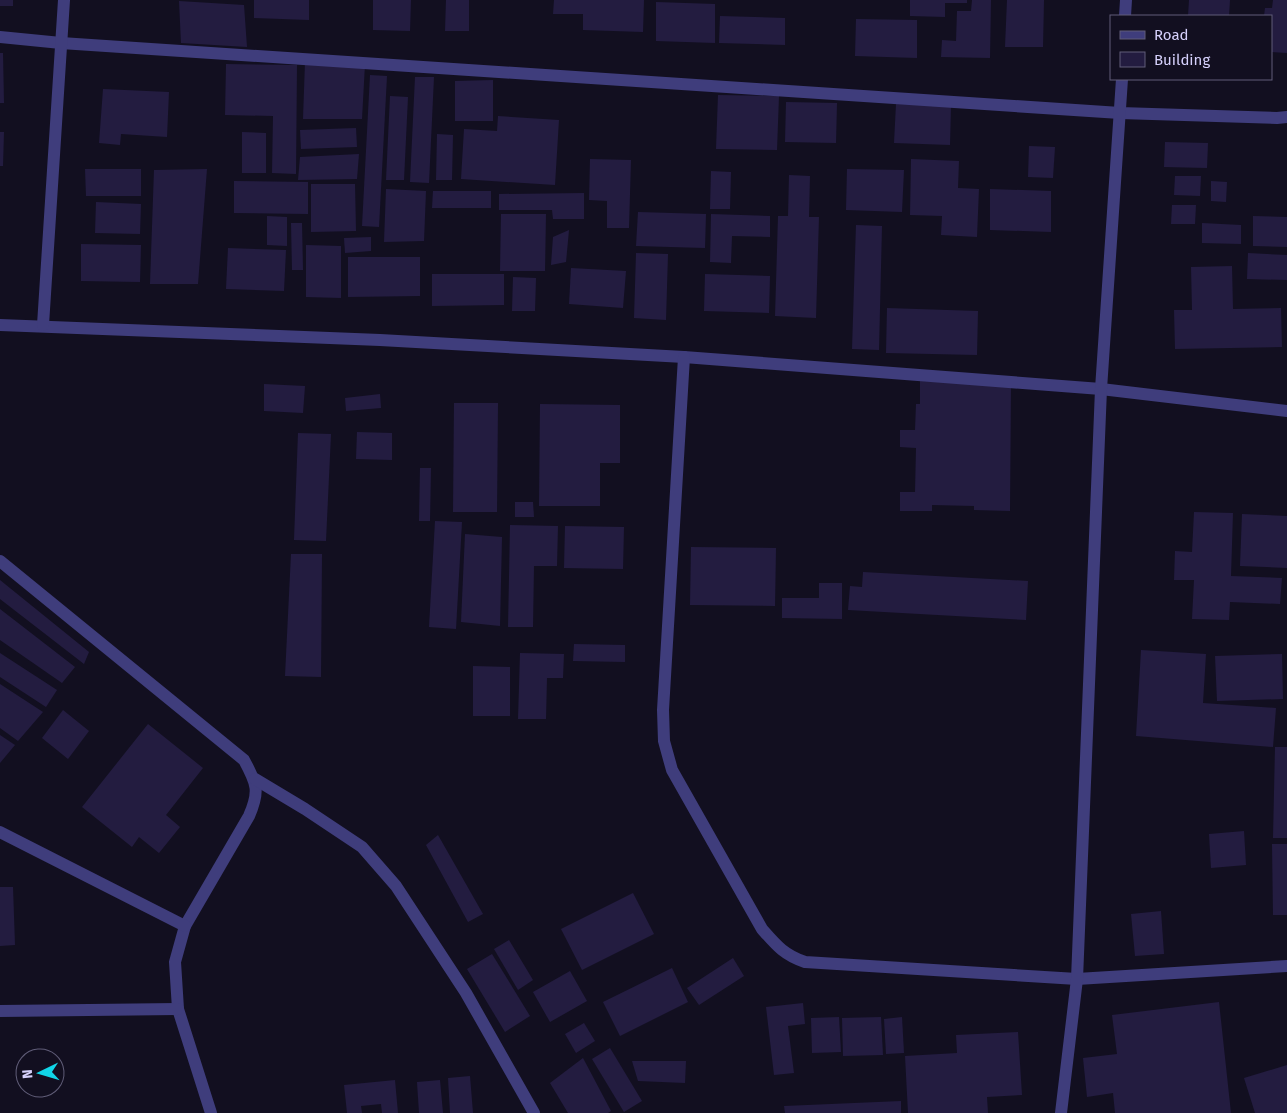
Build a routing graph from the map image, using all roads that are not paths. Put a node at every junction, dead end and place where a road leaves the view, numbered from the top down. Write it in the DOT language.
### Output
graph roads {
  1 [pos="64,0"];
  2 [pos="1126,0"];
  3 [pos="1125,15"];
  4 [pos="0,37"];
  5 [pos="61,43"];
  6 [pos="1122,80"];
  7 [pos="1120,113"];
  8 [pos="1287,117"];
  9 [pos="0,325"];
  10 [pos="43,325"];
  11 [pos="684,357"];
  12 [pos="1101,389"];
  13 [pos="1287,411"];
  14 [pos="0,561"];
  15 [pos="255,779"];
  16 [pos="0,832"];
  17 [pos="185,926"];
  18 [pos="1287,966"];
  19 [pos="1077,979"];
  20 [pos="178,1009"];
  21 [pos="0,1011"];
  22 [pos="211,1113"];
  23 [pos="534,1113"];
  24 [pos="1061,1113"];
  1 -- 5 [label="street"];
  2 -- 3 [label="street"];
  4 -- 5 [label="street"];
  5 -- 7 [label="street"];
  5 -- 10 [label="street"];
  6 -- 7 [label="street"];
  7 -- 8 [label="street"];
  7 -- 12 [label="street"];
  9 -- 10 [label="street"];
  10 -- 11 [label="street"];
  11 -- 12 [label="street"];
  11 -- 19 [label="street"];
  12 -- 13 [label="street"];
  12 -- 19 [label="street"];
  14 -- 15 [label="street"];
  15 -- 17 [label="street"];
  15 -- 23 [label="street"];
  16 -- 17 [label="street"];
  17 -- 20 [label="street"];
  18 -- 19 [label="street"];
  19 -- 24 [label="street"];
  20 -- 21 [label="street"];
  20 -- 22 [label="street"];
}
